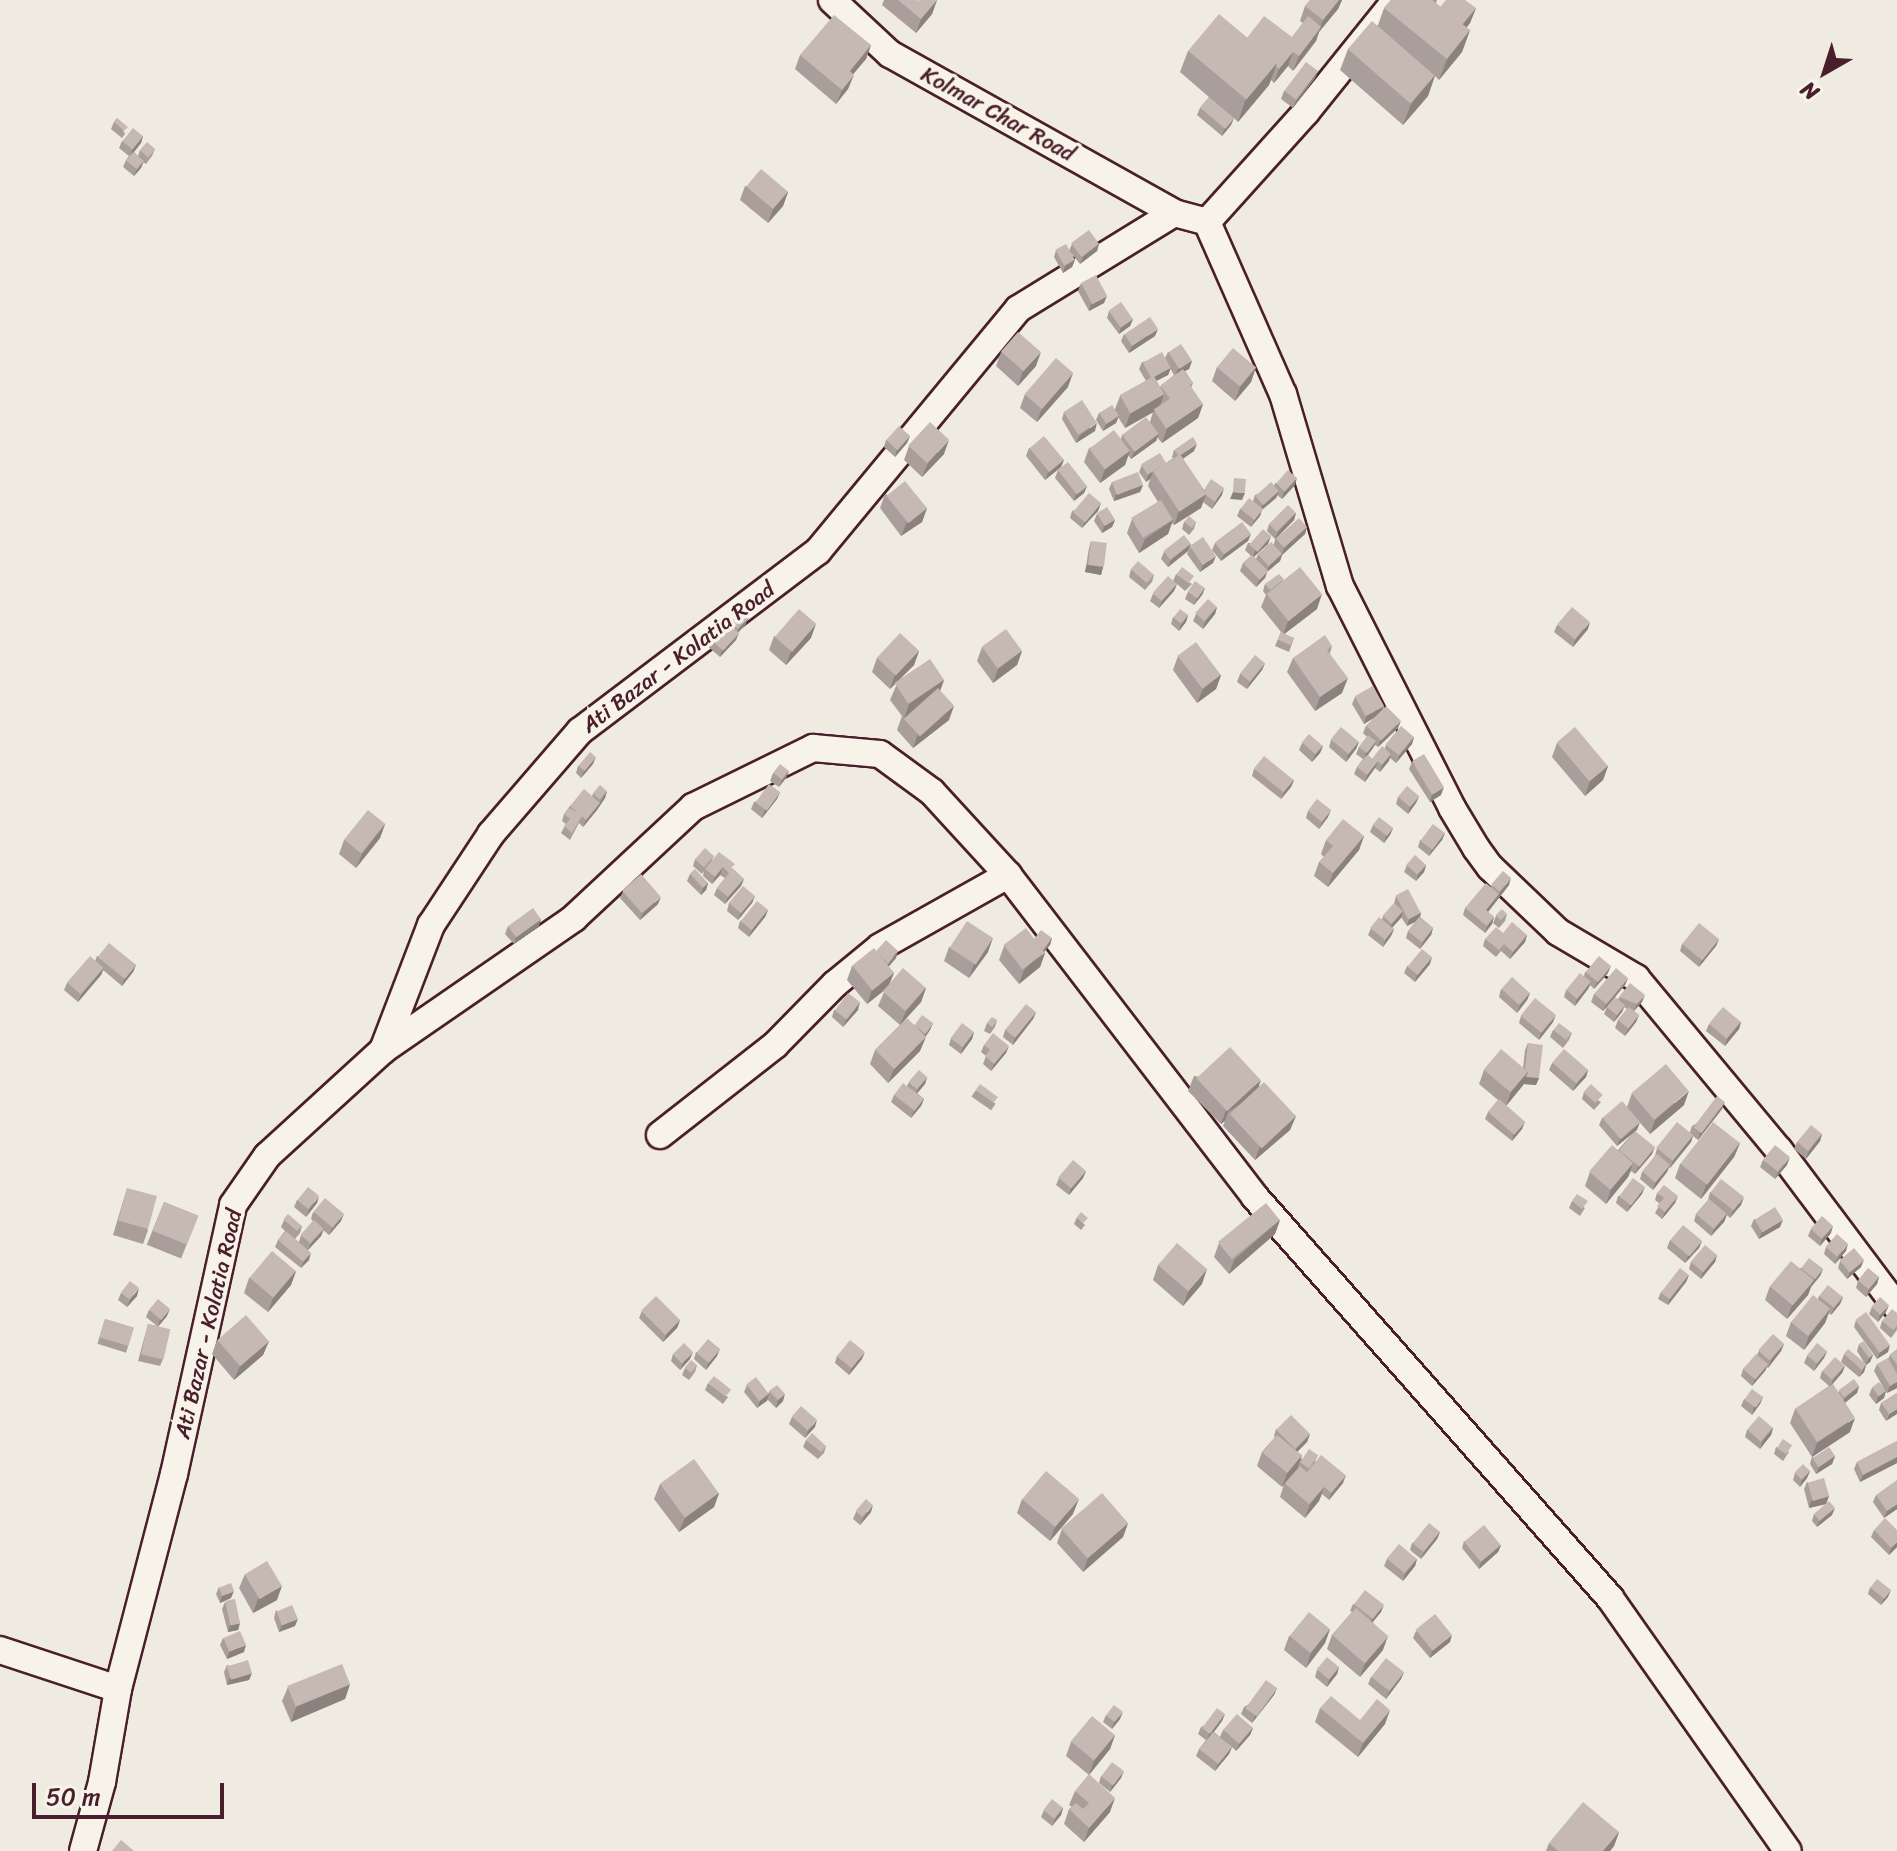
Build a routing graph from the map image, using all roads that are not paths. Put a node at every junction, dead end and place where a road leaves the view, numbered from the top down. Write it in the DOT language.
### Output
graph roads {
  1 [pos="832,0"];
  2 [pos="1396,0"];
  3 [pos="1174,213"];
  4 [pos="1207,222"];
  5 [pos="1008,875"];
  6 [pos="383,1050"];
  7 [pos="660,1135"];
  8 [pos="1897,1307"];
  9 [pos="0,1650"];
  10 [pos="118,1689"];
  11 [pos="83,1851"];
  12 [pos="1788,1851"];
  1 -- 3 [label="street, Kolmar Char Road"];
  2 -- 4 [label="street"];
  3 -- 4 [label="street"];
  3 -- 6 [label="street, Ati Bazar - Kolatia Road"];
  4 -- 8 [label="street"];
  5 -- 6 [label="street"];
  5 -- 7 [label="street"];
  5 -- 12 [label="street"];
  6 -- 10 [label="street, Ati Bazar - Kolatia Road"];
  9 -- 10 [label="street"];
  10 -- 11 [label="street, Ati Bazar - Kolatia Road"];
}
